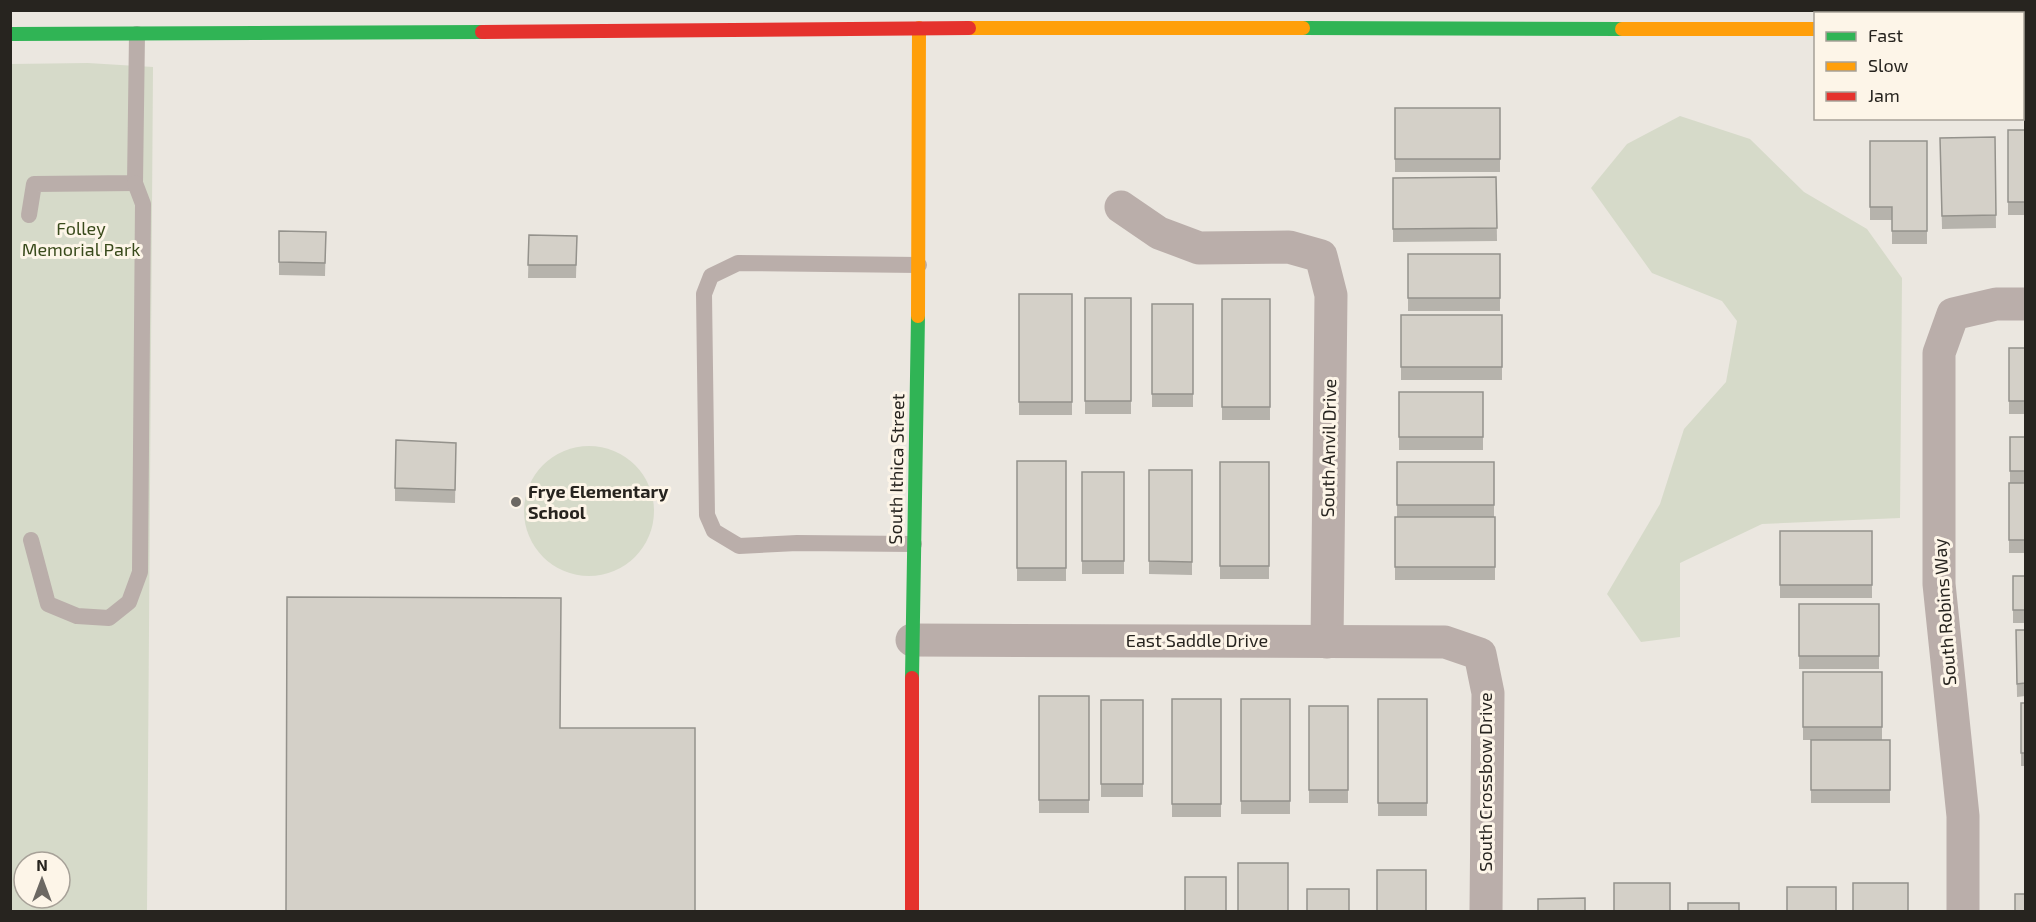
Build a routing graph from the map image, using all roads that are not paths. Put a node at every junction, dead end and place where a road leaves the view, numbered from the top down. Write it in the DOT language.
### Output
graph roads {
  1 [pos="842,20"];
  2 [pos="1548,20"];
  3 [pos="754,21"];
  4 [pos="919,27"];
  5 [pos="1814,29"];
  6 [pos="10,33"];
  7 [pos="137,34"];
  8 [pos="135,183"];
  9 [pos="1121,207"];
  10 [pos="29,215"];
  11 [pos="919,265"];
  12 [pos="2025,304"];
  13 [pos="31,540"];
  14 [pos="914,544"];
  15 [pos="912,640"];
  16 [pos="1327,642"];
  17 [pos="1480,654"];
  18 [pos="912,912"];
  19 [pos="1486,912"];
  20 [pos="1963,912"];
  1 -- 3 [label="street"];
  1 -- 4 [label="street"];
  2 -- 4 [label="street"];
  2 -- 5 [label="street"];
  3 -- 7 [label="street"];
  4 -- 11 [label="street, South Ithica Street"];
  6 -- 7 [label="street"];
  7 -- 8 [label="lane"];
  8 -- 10 [label="lane"];
  8 -- 13 [label="lane"];
  9 -- 16 [label="street, South Anvil Drive"];
  11 -- 14 [label="street, South Ithica Street"];
  11 -- 14 [label="lane"];
  12 -- 20 [label="street, South Robins Way"];
  14 -- 15 [label="street, South Ithica Street"];
  15 -- 16 [label="street, East Saddle Drive"];
  15 -- 18 [label="street, South Ithica Street"];
  16 -- 17 [label="street, East Saddle Drive"];
  17 -- 19 [label="street, South Crossbow Drive"];
}
